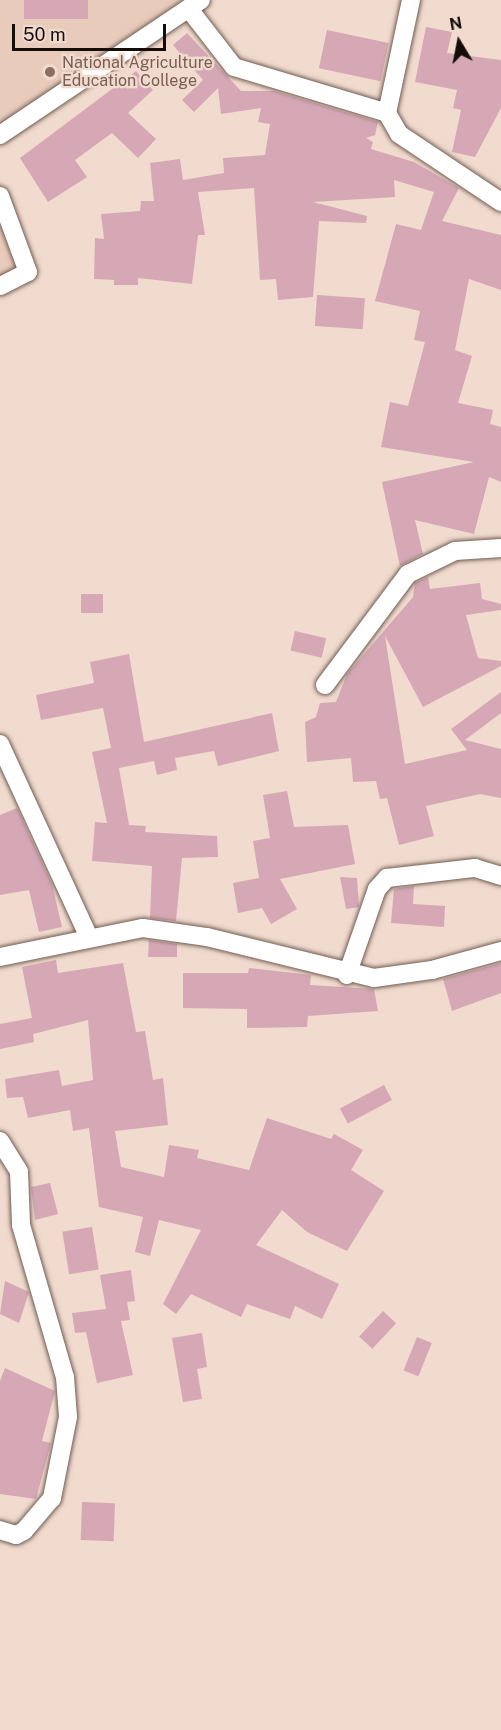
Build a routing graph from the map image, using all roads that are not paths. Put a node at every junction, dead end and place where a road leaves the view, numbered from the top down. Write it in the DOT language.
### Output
graph roads {
  1 [pos="411,0"];
  2 [pos="195,4"];
  3 [pos="387,113"];
  4 [pos="0,135"];
  5 [pos="0,196"];
  6 [pos="501,202"];
  7 [pos="0,286"];
  8 [pos="501,548"];
  9 [pos="325,685"];
  10 [pos="0,744"];
  11 [pos="501,876"];
  12 [pos="88,935"];
  13 [pos="501,951"];
  14 [pos="0,957"];
  15 [pos="347,975"];
  16 [pos="0,1141"];
  17 [pos="0,1530"];
  1 -- 3 [label="street"];
  2 -- 3 [label="street"];
  2 -- 4 [label="street"];
  3 -- 6 [label="street"];
  5 -- 7 [label="street"];
  8 -- 9 [label="street"];
  10 -- 12 [label="street"];
  11 -- 15 [label="street"];
  12 -- 14 [label="street"];
  12 -- 15 [label="street"];
  13 -- 15 [label="street"];
  16 -- 17 [label="street"];
}
